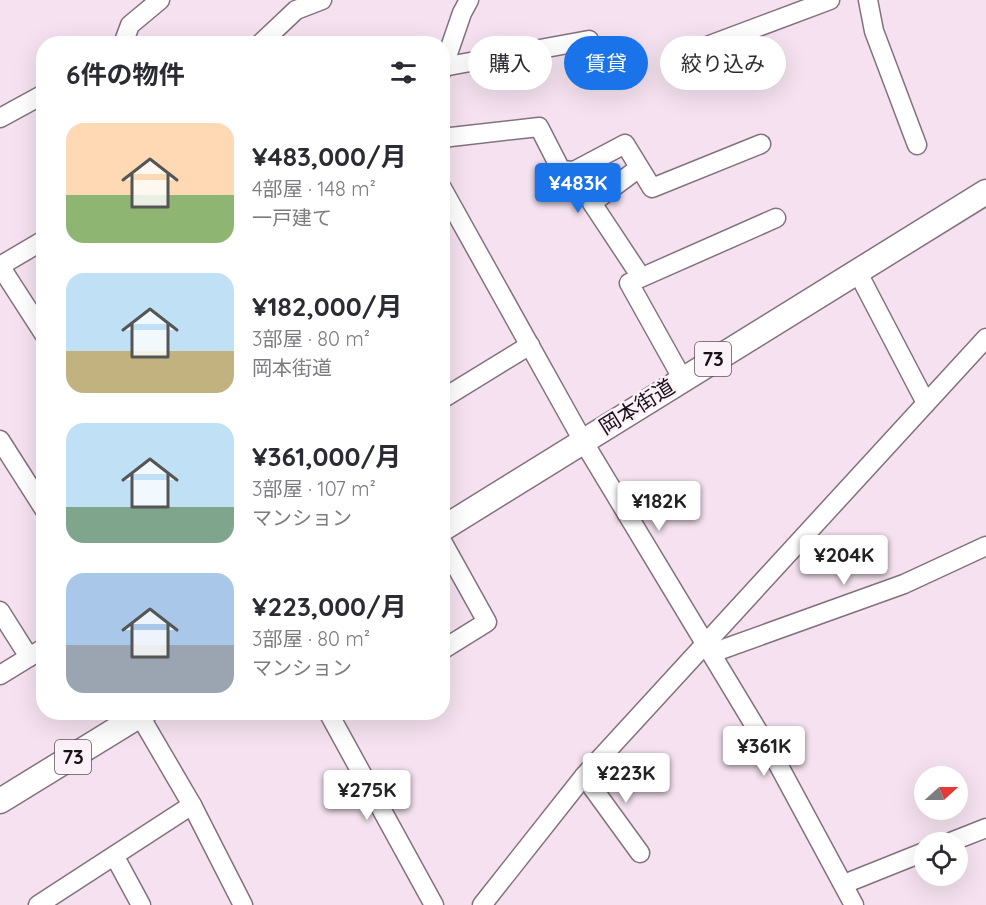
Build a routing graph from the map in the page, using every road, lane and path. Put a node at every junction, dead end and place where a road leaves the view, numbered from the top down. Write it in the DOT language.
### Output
graph roads {
  1 [pos="160,0"];
  2 [pos="322,0"];
  3 [pos="469,0"];
  4 [pos="831,0"];
  5 [pos="868,0"];
  6 [pos="126,36"];
  7 [pos="268,36"];
  8 [pos="734,36"];
  9 [pos="564,45"];
  10 [pos="450,48"];
  11 [pos="450,68"];
  12 [pos="36,98"];
  13 [pos="0,116"];
  14 [pos="450,137"];
  15 [pos="761,144"];
  16 [pos="917,145"];
  17 [pos="639,168"];
  18 [pos="986,192"];
  19 [pos="450,202"];
  20 [pos="776,218"];
  21 [pos="36,245"];
  22 [pos="857,271"];
  23 [pos="641,277"];
  24 [pos="36,322"];
  25 [pos="986,338"];
  26 [pos="530,345"];
  27 [pos="682,378"];
  28 [pos="450,394"];
  29 [pos="926,403"];
  30 [pos="0,440"];
  31 [pos="583,441"];
  32 [pos="36,496"];
  33 [pos="450,524"];
  34 [pos="986,546"];
  35 [pos="450,555"];
  36 [pos="0,611"];
  37 [pos="450,645"];
  38 [pos="708,648"];
  39 [pos="36,652"];
  40 [pos="0,675"];
  41 [pos="133,720"];
  42 [pos="146,720"];
  43 [pos="337,720"];
  44 [pos="584,776"];
  45 [pos="0,801"];
  46 [pos="192,805"];
  47 [pos="986,828"];
  48 [pos="968,835"];
  49 [pos="640,853"];
  50 [pos="914,856"];
  51 [pos="115,857"];
  52 [pos="844,884"];
  53 [pos="488,903"];
  54 [pos="38,905"];
  55 [pos="141,905"];
  56 [pos="243,905"];
  57 [pos="434,905"];
  58 [pos="854,905"];
  1 -- 6 [label="street"];
  2 -- 7 [label="street"];
  3 -- 10 [label="street"];
  4 -- 8 [label="street"];
  5 -- 16 [label="street"];
  9 -- 11 [label="street"];
  12 -- 13 [label="street"];
  14 -- 17 [label="street"];
  15 -- 17 [label="street"];
  17 -- 23 [label="street"];
  18 -- 22 [label="main road, 岡本街道 / 73"];
  19 -- 26 [label="street"];
  20 -- 23 [label="street"];
  21 -- 24 [label="street"];
  22 -- 27 [label="main road, 岡本街道 / 73"];
  22 -- 29 [label="street"];
  23 -- 27 [label="street"];
  25 -- 29 [label="street"];
  26 -- 28 [label="street"];
  26 -- 31 [label="street"];
  27 -- 31 [label="main road, 岡本街道 / 73"];
  29 -- 38 [label="street"];
  30 -- 32 [label="street"];
  31 -- 33 [label="main road, 岡本街道 / 73"];
  31 -- 38 [label="street"];
  34 -- 38 [label="street"];
  35 -- 37 [label="street"];
  36 -- 39 [label="street"];
  38 -- 44 [label="street"];
  38 -- 52 [label="street"];
  39 -- 40 [label="street"];
  41 -- 45 [label="main road, 73"];
  42 -- 46 [label="street"];
  43 -- 57 [label="street"];
  44 -- 49 [label="street"];
  44 -- 53 [label="street"];
  46 -- 51 [label="street"];
  46 -- 56 [label="street"];
  47 -- 48 [label="street"];
  50 -- 52 [label="street"];
  51 -- 54 [label="street"];
  51 -- 55 [label="street"];
  52 -- 58 [label="street"];
}
